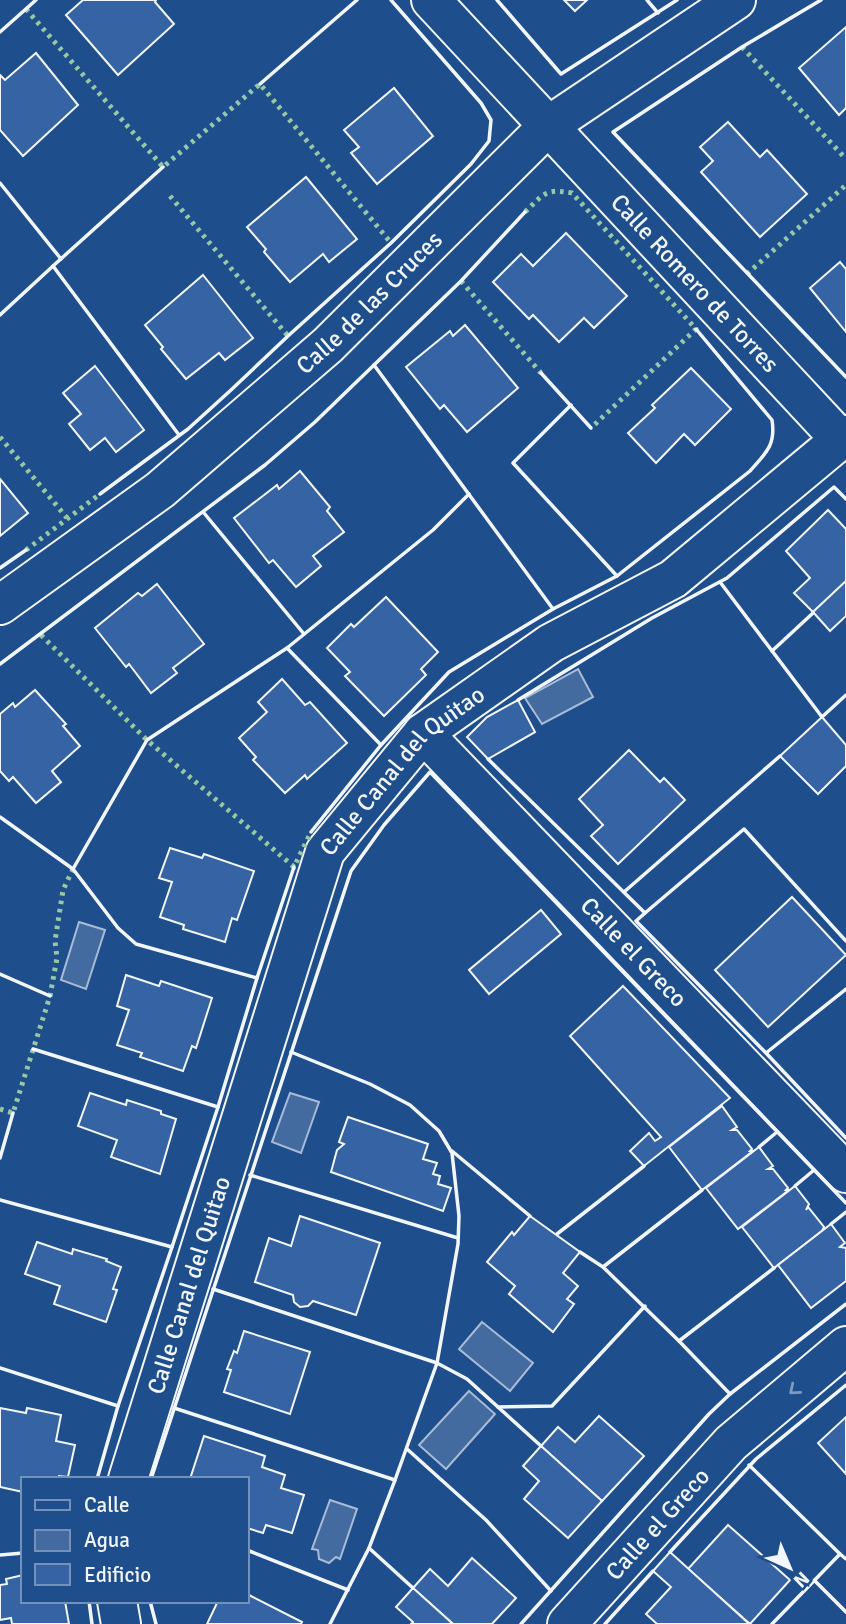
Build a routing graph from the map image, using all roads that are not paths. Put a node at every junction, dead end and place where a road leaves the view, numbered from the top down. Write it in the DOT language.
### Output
graph roads {
  1 [pos="431,0"];
  2 [pos="736,0"];
  3 [pos="548,126"];
  4 [pos="843,437"];
  5 [pos="0,604"];
  6 [pos="423,733"];
  7 [pos="846,1172"];
  8 [pos="846,1346"];
  9 [pos="129,1477"];
  10 [pos="117,1603"];
  11 [pos="121,1624"];
  12 [pos="567,1624"];
  1 -- 3 [label="street, Calle Romero de Torres"];
  2 -- 3 [label="street, Calle de las Cruces"];
  3 -- 4 [label="street, Calle Romero de Torres"];
  3 -- 5 [label="street, Calle de las Cruces"];
  4 -- 6 [label="street, Calle Canal del Quitao"];
  6 -- 7 [label="street, Calle el Greco"];
  6 -- 9 [label="street, Calle Canal del Quitao"];
  8 -- 12 [label="street, Calle el Greco, one-way"];
  10 -- 11 [label="street"];
}
